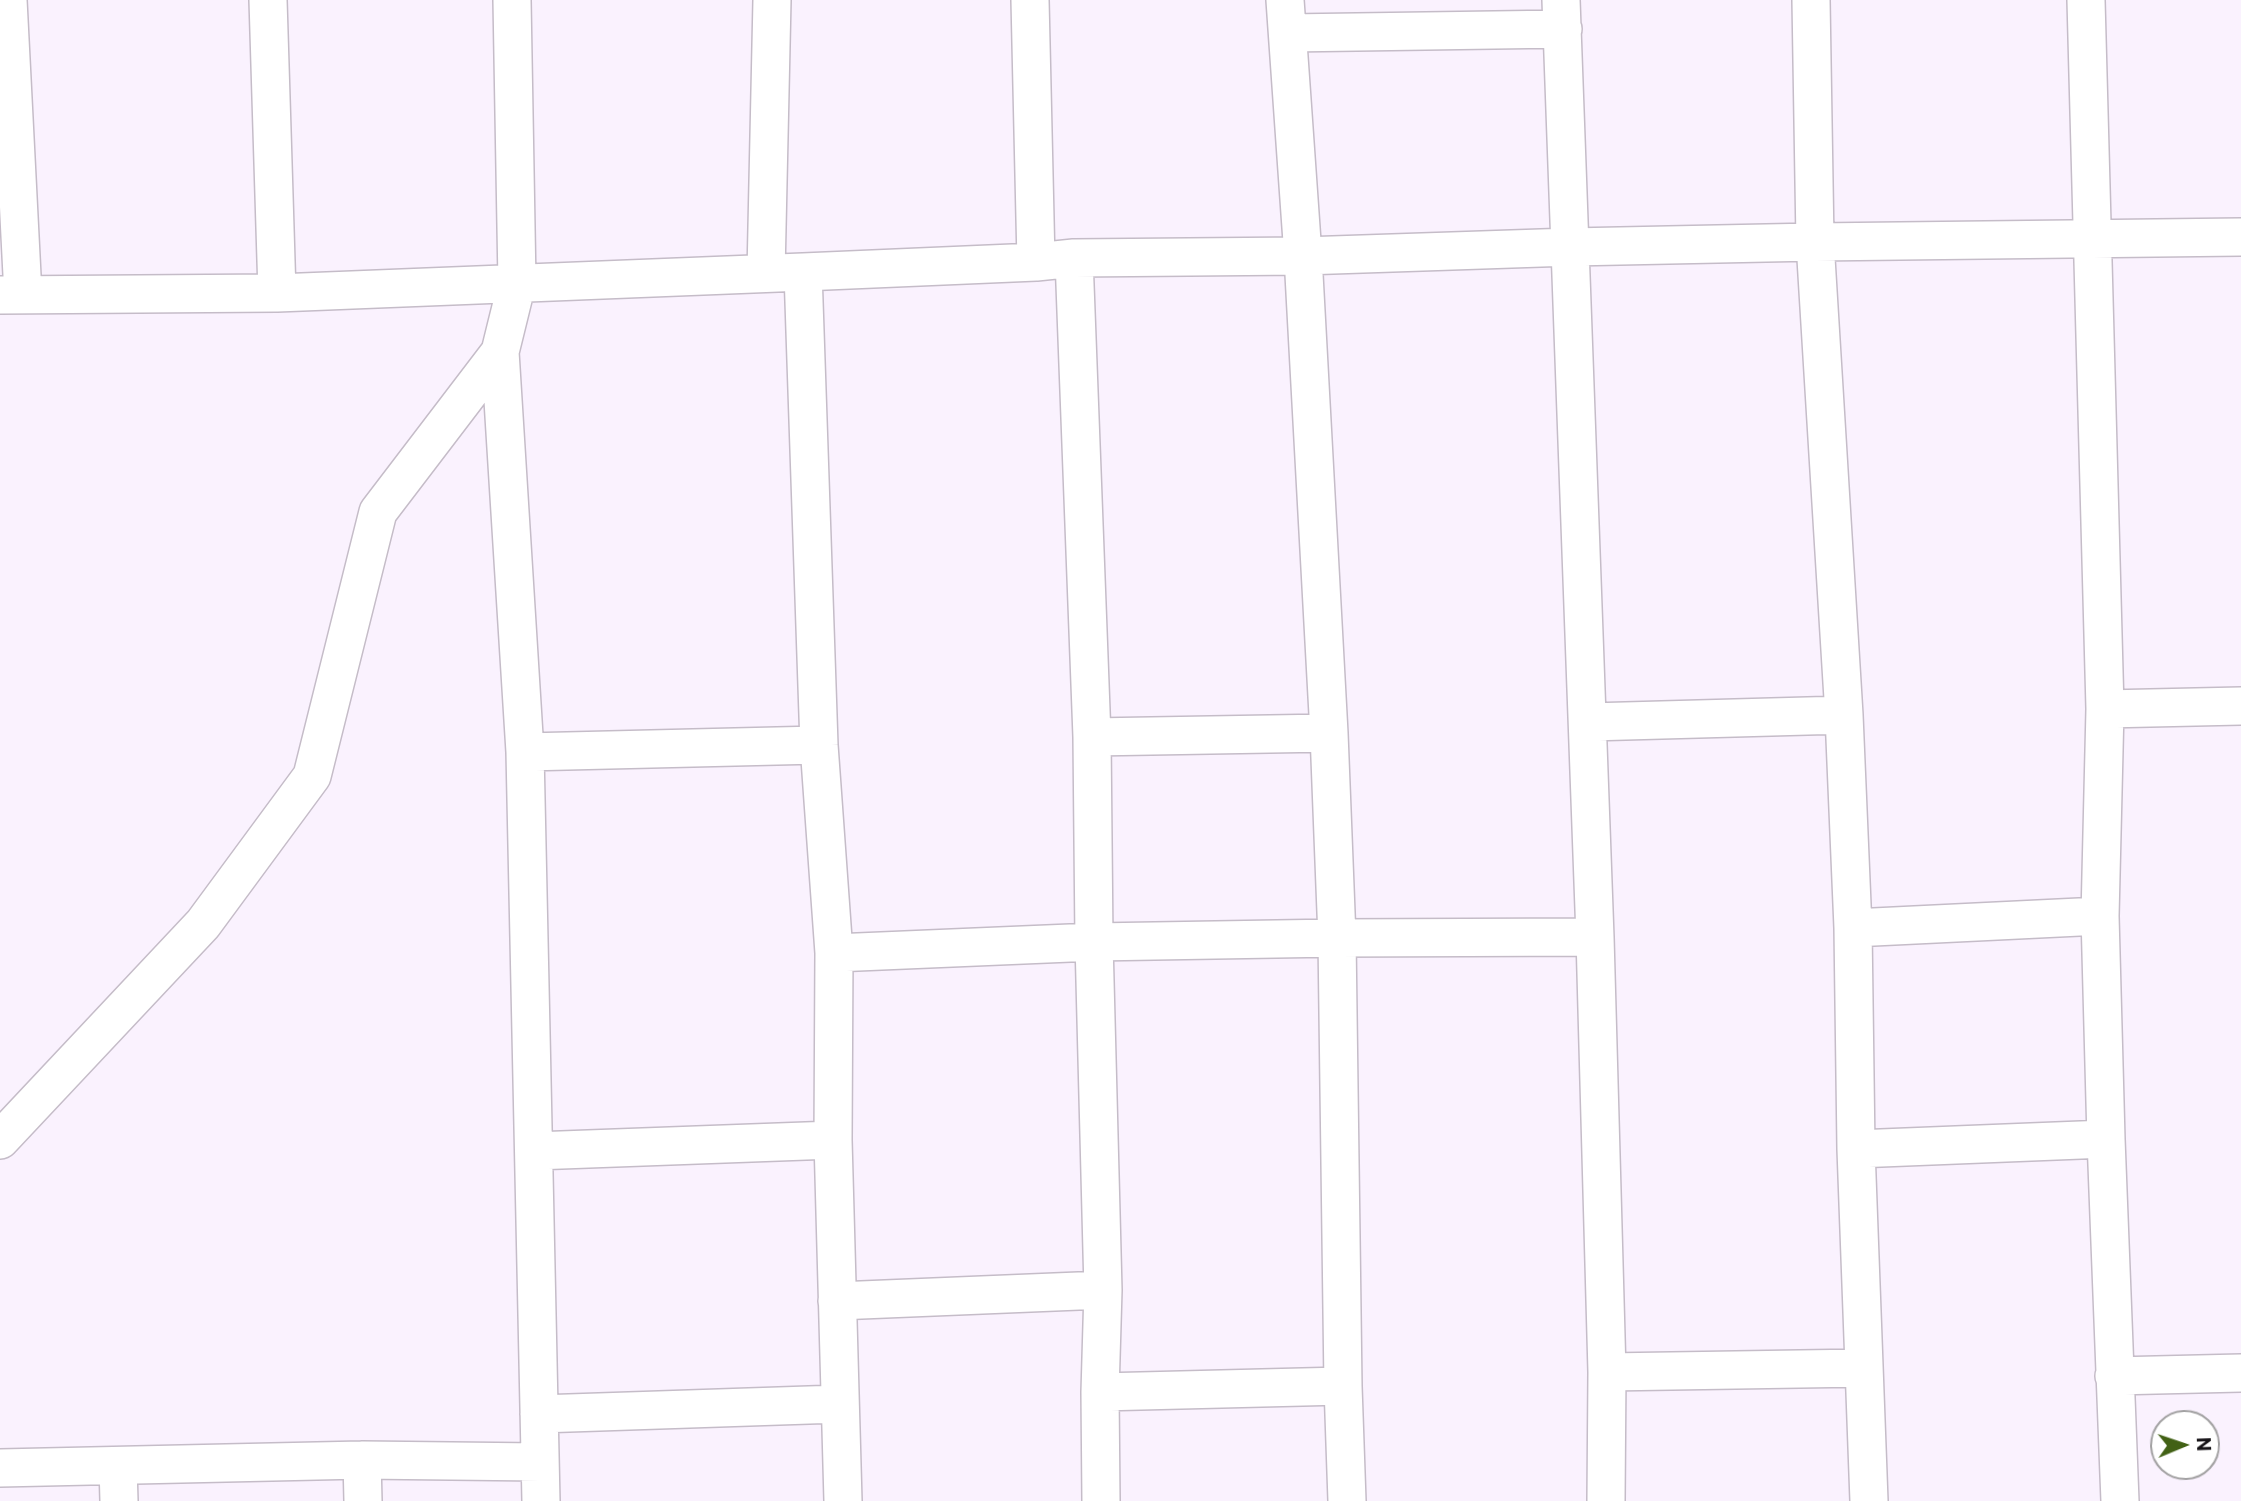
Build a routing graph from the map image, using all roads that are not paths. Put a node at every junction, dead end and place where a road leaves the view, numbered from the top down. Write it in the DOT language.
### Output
graph roads {
  1 [pos="8,0"];
  2 [pos="268,0"];
  3 [pos="512,0"];
  4 [pos="772,0"];
  5 [pos="1030,0"];
  6 [pos="1811,0"];
  7 [pos="2086,0"];
  8 [pos="1562,15"];
  9 [pos="1287,17"];
  10 [pos="2241,237"];
  11 [pos="2092,238"];
  12 [pos="1815,242"];
  13 [pos="1571,247"];
  14 [pos="1303,256"];
  15 [pos="1074,258"];
  16 [pos="1036,261"];
  17 [pos="803,272"];
  18 [pos="766,273"];
  19 [pos="517,283"];
  20 [pos="277,293"];
  21 [pos="11,295"];
  22 [pos="500,352"];
  23 [pos="2241,706"];
  24 [pos="2105,709"];
  25 [pos="1844,715"];
  26 [pos="1589,722"];
  27 [pos="1329,733"];
  28 [pos="1092,737"];
  29 [pos="819,745"];
  30 [pos="525,752"];
  31 [pos="2100,916"];
  32 [pos="1853,928"];
  33 [pos="1595,937"];
  34 [pos="1337,938"];
  35 [pos="1094,942"];
  36 [pos="834,953"];
  37 [pos="2105,1139"];
  38 [pos="0,1140"];
  39 [pos="833,1140"];
  40 [pos="1856,1149"];
  41 [pos="534,1151"];
  42 [pos="1103,1290"];
  43 [pos="837,1301"];
  44 [pos="1864,1368"];
  45 [pos="1607,1372"];
  46 [pos="2241,1374"];
  47 [pos="2114,1376"];
  48 [pos="1343,1386"];
  49 [pos="1100,1392"];
  50 [pos="839,1404"];
  51 [pos="539,1413"];
  52 [pos="362,1460"];
  53 [pos="540,1462"];
  54 [pos="0,1468"];
  55 [pos="118,1483"];
  56 [pos="363,1501"];
  57 [pos="541,1501"];
  58 [pos="843,1501"];
  59 [pos="1101,1501"];
  60 [pos="1347,1501"];
  61 [pos="1606,1501"];
  62 [pos="1868,1501"];
  63 [pos="2120,1501"];
  1 -- 21 [label="street"];
  2 -- 20 [label="street"];
  3 -- 19 [label="street"];
  4 -- 18 [label="street"];
  5 -- 16 [label="street"];
  6 -- 12 [label="street"];
  7 -- 11 [label="street"];
  8 -- 9 [label="street"];
  8 -- 13 [label="street"];
  9 -- 14 [label="street"];
  10 -- 11 [label="street"];
  11 -- 12 [label="street"];
  11 -- 24 [label="street"];
  12 -- 13 [label="street"];
  12 -- 25 [label="street"];
  13 -- 14 [label="street"];
  13 -- 26 [label="street"];
  14 -- 15 [label="street"];
  14 -- 27 [label="street"];
  15 -- 16 [label="street"];
  15 -- 28 [label="street"];
  16 -- 17 [label="street"];
  17 -- 18 [label="street"];
  17 -- 29 [label="street"];
  18 -- 19 [label="street"];
  19 -- 20 [label="street"];
  19 -- 22 [label="street"];
  20 -- 21 [label="street"];
  22 -- 30 [label="street"];
  22 -- 38 [label="street"];
  23 -- 24 [label="street"];
  24 -- 31 [label="street"];
  25 -- 26 [label="street"];
  25 -- 32 [label="street"];
  26 -- 33 [label="street"];
  27 -- 28 [label="street"];
  27 -- 34 [label="street"];
  28 -- 35 [label="street"];
  29 -- 30 [label="street"];
  29 -- 36 [label="street"];
  30 -- 41 [label="street"];
  31 -- 32 [label="street"];
  31 -- 37 [label="street"];
  32 -- 40 [label="street"];
  33 -- 34 [label="street"];
  33 -- 45 [label="street"];
  34 -- 35 [label="street"];
  34 -- 48 [label="street"];
  35 -- 36 [label="street"];
  35 -- 42 [label="street"];
  36 -- 39 [label="street"];
  37 -- 40 [label="street"];
  37 -- 47 [label="street"];
  39 -- 41 [label="street"];
  39 -- 43 [label="street"];
  40 -- 44 [label="street"];
  41 -- 51 [label="street"];
  42 -- 43 [label="street"];
  42 -- 49 [label="street"];
  43 -- 50 [label="street"];
  44 -- 45 [label="street"];
  44 -- 62 [label="street"];
  45 -- 61 [label="street"];
  46 -- 47 [label="street"];
  47 -- 63 [label="street"];
  48 -- 49 [label="street"];
  48 -- 60 [label="street"];
  49 -- 59 [label="street"];
  50 -- 51 [label="street"];
  50 -- 58 [label="street"];
  51 -- 53 [label="street"];
  52 -- 53 [label="street"];
  52 -- 55 [label="street"];
  52 -- 56 [label="street"];
  53 -- 57 [label="street"];
  54 -- 55 [label="street"];
}
